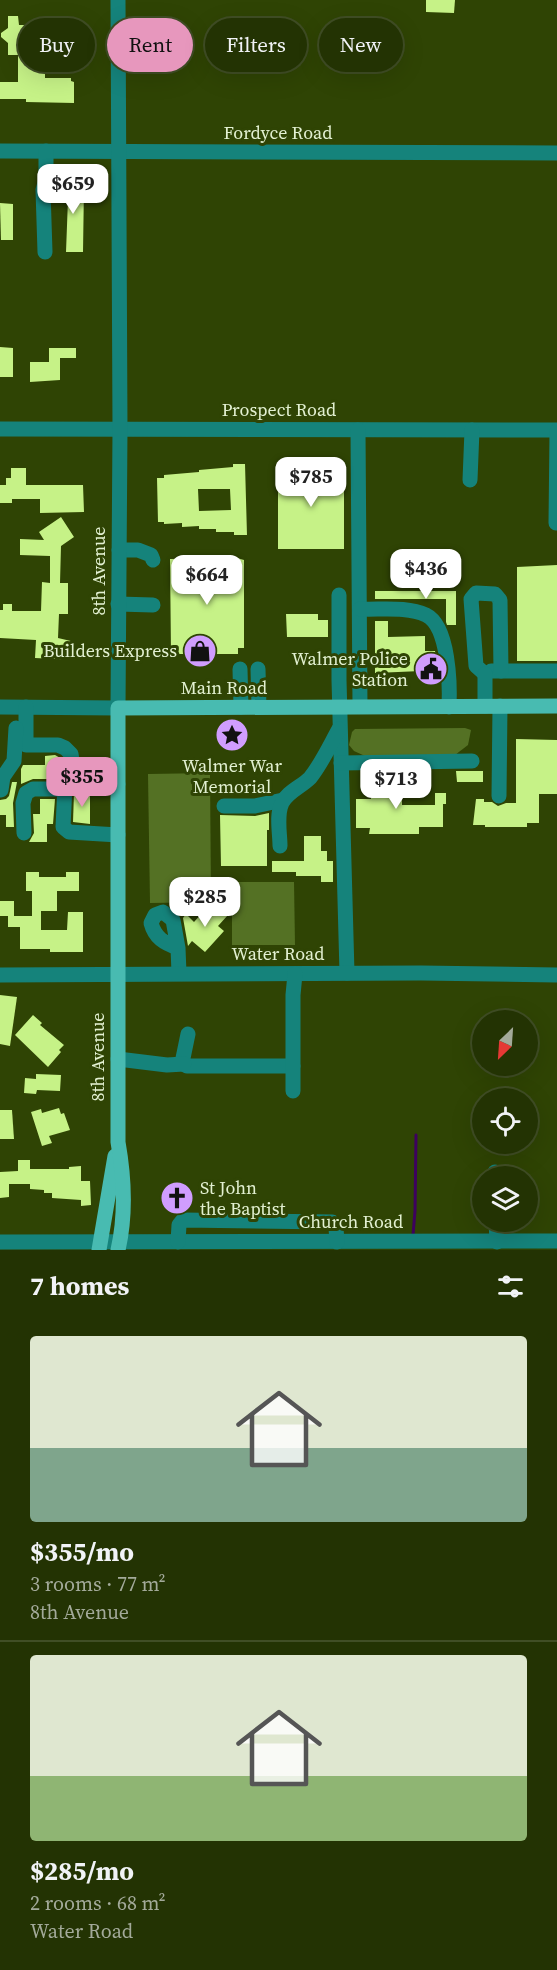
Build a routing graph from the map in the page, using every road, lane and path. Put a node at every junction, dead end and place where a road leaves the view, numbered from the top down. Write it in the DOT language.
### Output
graph roads {
  1 [pos="118,0"];
  2 [pos="0,151"];
  3 [pos="46,151"];
  4 [pos="119,151"];
  5 [pos="557,153"];
  6 [pos="45,252"];
  7 [pos="0,429"];
  8 [pos="120,429"];
  9 [pos="358,430"];
  10 [pos="472,430"];
  11 [pos="557,431"];
  12 [pos="470,480"];
  13 [pos="556,523"];
  14 [pos="119,550"];
  15 [pos="153,560"];
  16 [pos="339,595"];
  17 [pos="118,604"];
  18 [pos="153,606"];
  19 [pos="360,609"];
  20 [pos="240,669"];
  21 [pos="258,669"];
  22 [pos="501,671"];
  23 [pos="557,671"];
  24 [pos="485,674"];
  25 [pos="340,706"];
  26 [pos="360,706"];
  27 [pos="493,706"];
  28 [pos="557,706"];
  29 [pos="241,707"];
  30 [pos="259,707"];
  31 [pos="449,707"];
  32 [pos="0,708"];
  33 [pos="21,708"];
  34 [pos="118,708"];
  35 [pos="341,726"];
  36 [pos="72,760"];
  37 [pos="472,761"];
  38 [pos="341,763"];
  39 [pos="118,784"];
  40 [pos="64,789"];
  41 [pos="2,790"];
  42 [pos="499,796"];
  43 [pos="283,800"];
  44 [pos="224,806"];
  45 [pos="24,833"];
  46 [pos="118,835"];
  47 [pos="280,846"];
  48 [pos="178,948"];
  49 [pos="179,973"];
  50 [pos="347,973"];
  51 [pos="295,974"];
  52 [pos="0,975"];
  53 [pos="557,975"];
  54 [pos="117,976"];
  55 [pos="188,1034"];
  56 [pos="118,1059"];
  57 [pos="184,1064"];
  58 [pos="293,1066"];
  59 [pos="293,1091"];
  60 [pos="118,1142"];
  61 [pos="557,1241"];
  62 [pos="0,1242"];
  63 [pos="337,1242"];
  64 [pos="187,1244"];
  65 [pos="499,1244"];
  66 [pos="100,1245"];
  67 [pos="119,1245"];
  1 -- 4 [label="street, 8th Avenue"];
  2 -- 3 [label="street, Fordyce Road"];
  3 -- 4 [label="street, Fordyce Road"];
  3 -- 6 [label="street"];
  4 -- 5 [label="street, Fordyce Road"];
  4 -- 8 [label="street, 8th Avenue"];
  7 -- 8 [label="street, Prospect Road"];
  8 -- 9 [label="street, Prospect Road"];
  8 -- 14 [label="street, 8th Avenue"];
  9 -- 10 [label="street, Prospect Road"];
  9 -- 19 [label="street"];
  10 -- 11 [label="street, Prospect Road"];
  10 -- 12 [label="street"];
  11 -- 13 [label="street"];
  14 -- 15 [label="street"];
  14 -- 17 [label="street, 8th Avenue"];
  16 -- 25 [label="street"];
  17 -- 18 [label="street"];
  17 -- 34 [label="street, 8th Avenue"];
  19 -- 26 [label="street"];
  19 -- 31 [label="street"];
  20 -- 29 [label="street"];
  21 -- 30 [label="street"];
  22 -- 23 [label="street"];
  22 -- 24 [label="street"];
  22 -- 24 [label="street"];
  24 -- 27 [label="street"];
  25 -- 26 [label="main road, Main Road"];
  25 -- 30 [label="main road, Main Road"];
  25 -- 35 [label="street"];
  26 -- 31 [label="main road, Main Road"];
  27 -- 28 [label="main road, Main Road"];
  27 -- 31 [label="main road, Main Road"];
  27 -- 42 [label="street"];
  29 -- 30 [label="main road, Main Road"];
  29 -- 34 [label="main road, Main Road"];
  32 -- 33 [label="street, Main Road"];
  33 -- 34 [label="street, Main Road"];
  33 -- 36 [label="street"];
  33 -- 41 [label="street"];
  34 -- 39 [label="main road, 8th Avenue"];
  35 -- 38 [label="street"];
  35 -- 43 [label="street"];
  37 -- 38 [label="street"];
  38 -- 50 [label="street"];
  39 -- 40 [label="street"];
  39 -- 46 [label="main road, 8th Avenue"];
  40 -- 45 [label="street"];
  40 -- 46 [label="street"];
  43 -- 44 [label="street"];
  43 -- 47 [label="street"];
  46 -- 54 [label="main road, 8th Avenue"];
  48 -- 49 [label="street"];
  49 -- 51 [label="street, Water Road"];
  49 -- 54 [label="street, Water Road"];
  50 -- 51 [label="street, Water Road"];
  50 -- 53 [label="street, Water Road"];
  51 -- 58 [label="street"];
  52 -- 54 [label="street, Water Road"];
  54 -- 56 [label="main road, 8th Avenue"];
  55 -- 57 [label="street"];
  56 -- 57 [label="street"];
  56 -- 60 [label="main road, 8th Avenue"];
  57 -- 58 [label="street"];
  58 -- 59 [label="street"];
  60 -- 66 [label="main road, 8th Avenue"];
  60 -- 67 [label="main road, 8th Avenue"];
  61 -- 65 [label="street, Church Road"];
  62 -- 66 [label="street, Church Road"];
  63 -- 64 [label="street, Church Road"];
  63 -- 64 [label="street"];
  63 -- 65 [label="street, Church Road"];
  64 -- 67 [label="street, Church Road"];
  66 -- 67 [label="street, Church Road"];
}
